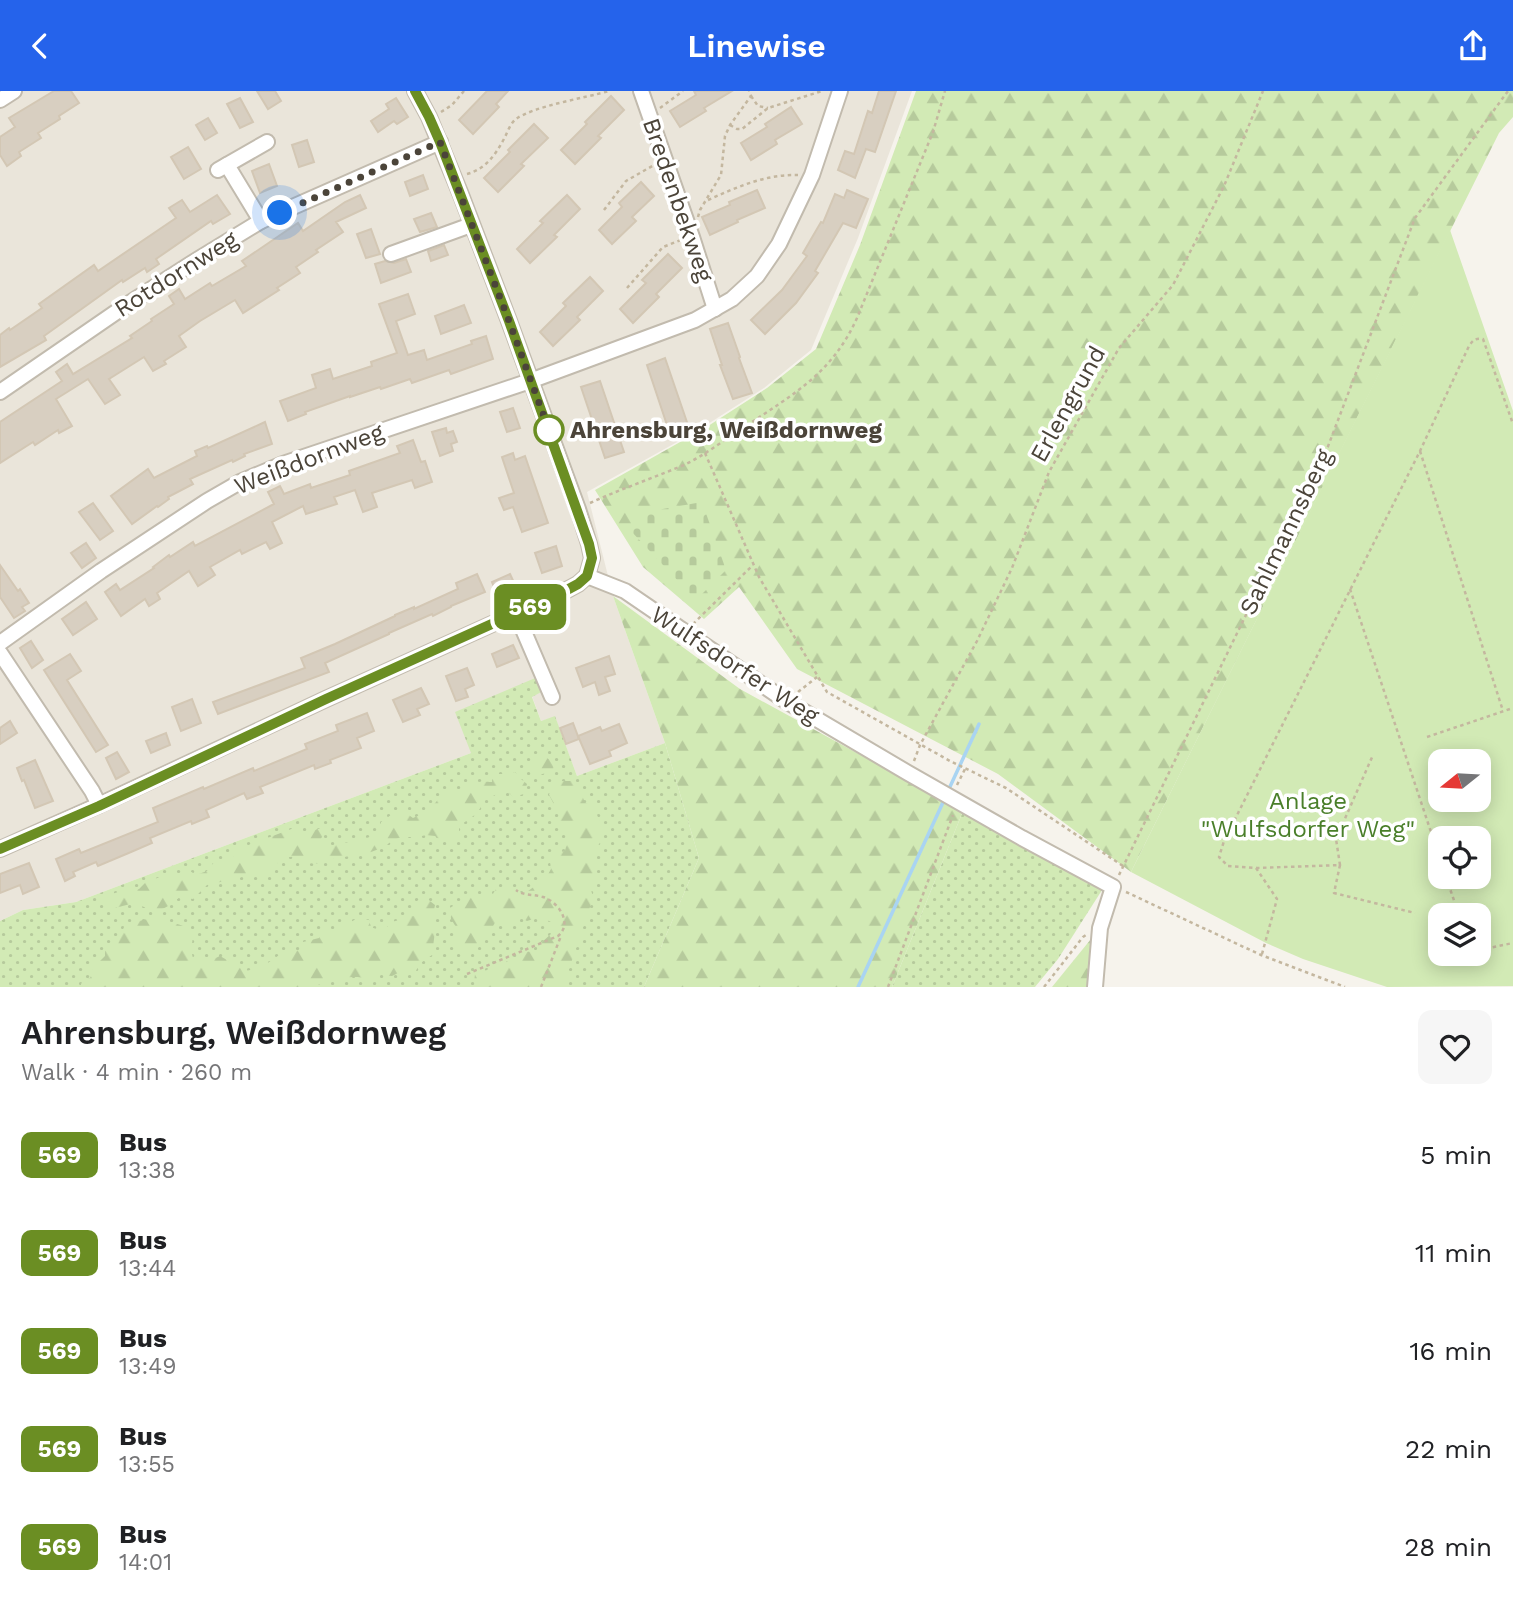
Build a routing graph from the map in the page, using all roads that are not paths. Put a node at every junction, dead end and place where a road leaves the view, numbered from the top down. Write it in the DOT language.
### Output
graph roads {
  1 [pos="14,91"];
  2 [pos="415,91"];
  3 [pos="641,91"];
  4 [pos="840,91"];
  5 [pos="0,100"];
  6 [pos="267,142"];
  7 [pos="440,142"];
  8 [pos="261,221"];
  9 [pos="471,225"];
  10 [pos="391,254"];
  11 [pos="715,309"];
  12 [pos="530,381"];
  13 [pos="0,392"];
  14 [pos="587,576"];
  15 [pos="516,613"];
  16 [pos="0,643"];
  17 [pos="0,653"];
  18 [pos="552,697"];
  19 [pos="99,806"];
  20 [pos="0,849"];
  21 [pos="1095,987"];
  1 -- 5 [label="street"];
  2 -- 7 [label="street"];
  3 -- 11 [label="street, Bredenbekweg"];
  4 -- 11 [label="street, Weißdornweg"];
  6 -- 8 [label="street"];
  7 -- 8 [label="street, Rotdornweg"];
  7 -- 9 [label="street"];
  8 -- 13 [label="street, Rotdornweg"];
  9 -- 10 [label="street"];
  9 -- 12 [label="street"];
  11 -- 12 [label="street, Weißdornweg"];
  12 -- 14 [label="street"];
  12 -- 16 [label="street, Weißdornweg"];
  14 -- 15 [label="street"];
  14 -- 21 [label="street, Wulfsdorfer Weg"];
  15 -- 18 [label="street"];
  15 -- 19 [label="street"];
  17 -- 19 [label="street"];
  19 -- 20 [label="street"];
}
